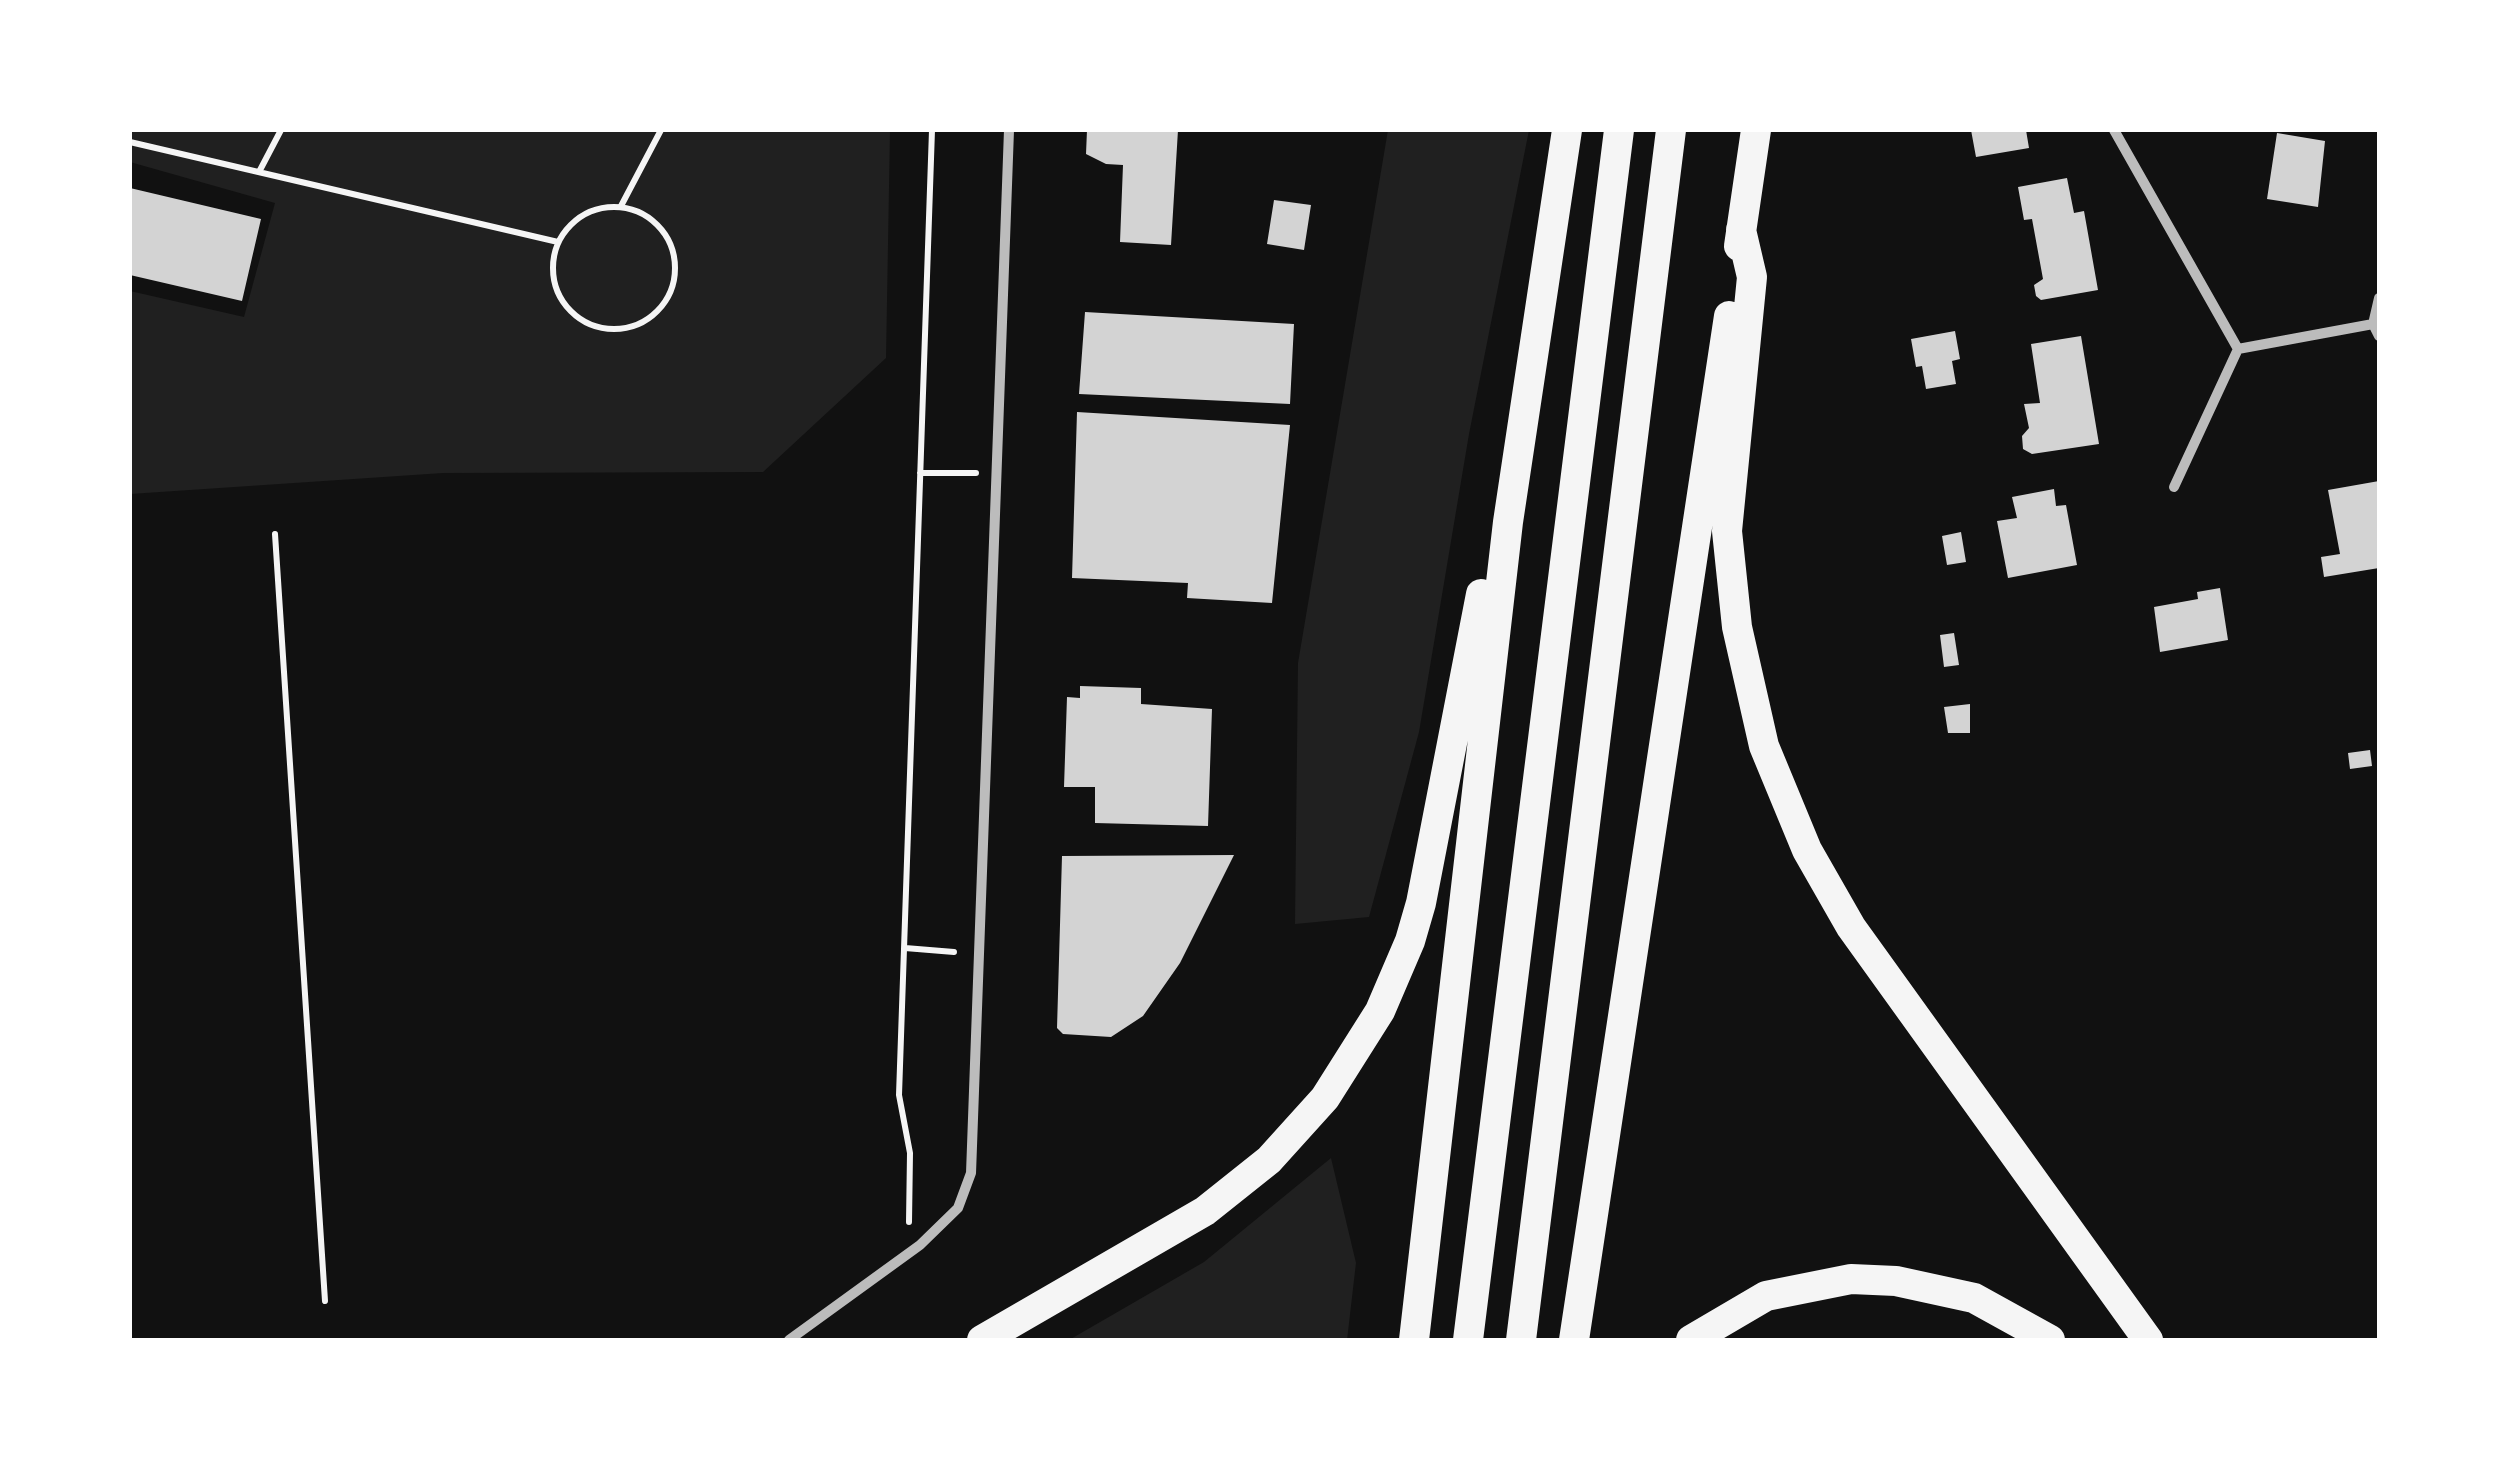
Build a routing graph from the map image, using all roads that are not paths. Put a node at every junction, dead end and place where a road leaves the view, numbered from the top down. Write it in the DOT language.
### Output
graph roads {
  1 [pos="1009,130"];
  2 [pos="1567,130"];
  3 [pos="1619,130"];
  4 [pos="1671,130"];
  5 [pos="1756,130"];
  6 [pos="2114,130"];
  7 [pos="1741,230"];
  8 [pos="2379,298"];
  9 [pos="2372,324"];
  10 [pos="2379,336"];
  11 [pos="2238,349"];
  12 [pos="2174,487"];
  13 [pos="1508,522"];
  14 [pos="790,1340"];
  15 [pos="982,1340"];
  16 [pos="1414,1340"];
  17 [pos="1468,1340"];
  18 [pos="1521,1340"];
  19 [pos="1574,1340"];
  20 [pos="1691,1340"];
  21 [pos="2050,1340"];
  22 [pos="2148,1340"];
  1 -- 14 [label="street"];
  2 -- 13 [label="highway"];
  3 -- 17 [label="highway"];
  4 -- 18 [label="highway"];
  5 -- 7 [label="highway"];
  6 -- 11 [label="street"];
  7 -- 19 [label="highway"];
  7 -- 22 [label="highway"];
  8 -- 9 [label="street"];
  9 -- 10 [label="street"];
  9 -- 11 [label="street"];
  11 -- 12 [label="street"];
  13 -- 15 [label="highway"];
  13 -- 16 [label="highway"];
  20 -- 21 [label="highway"];
}
